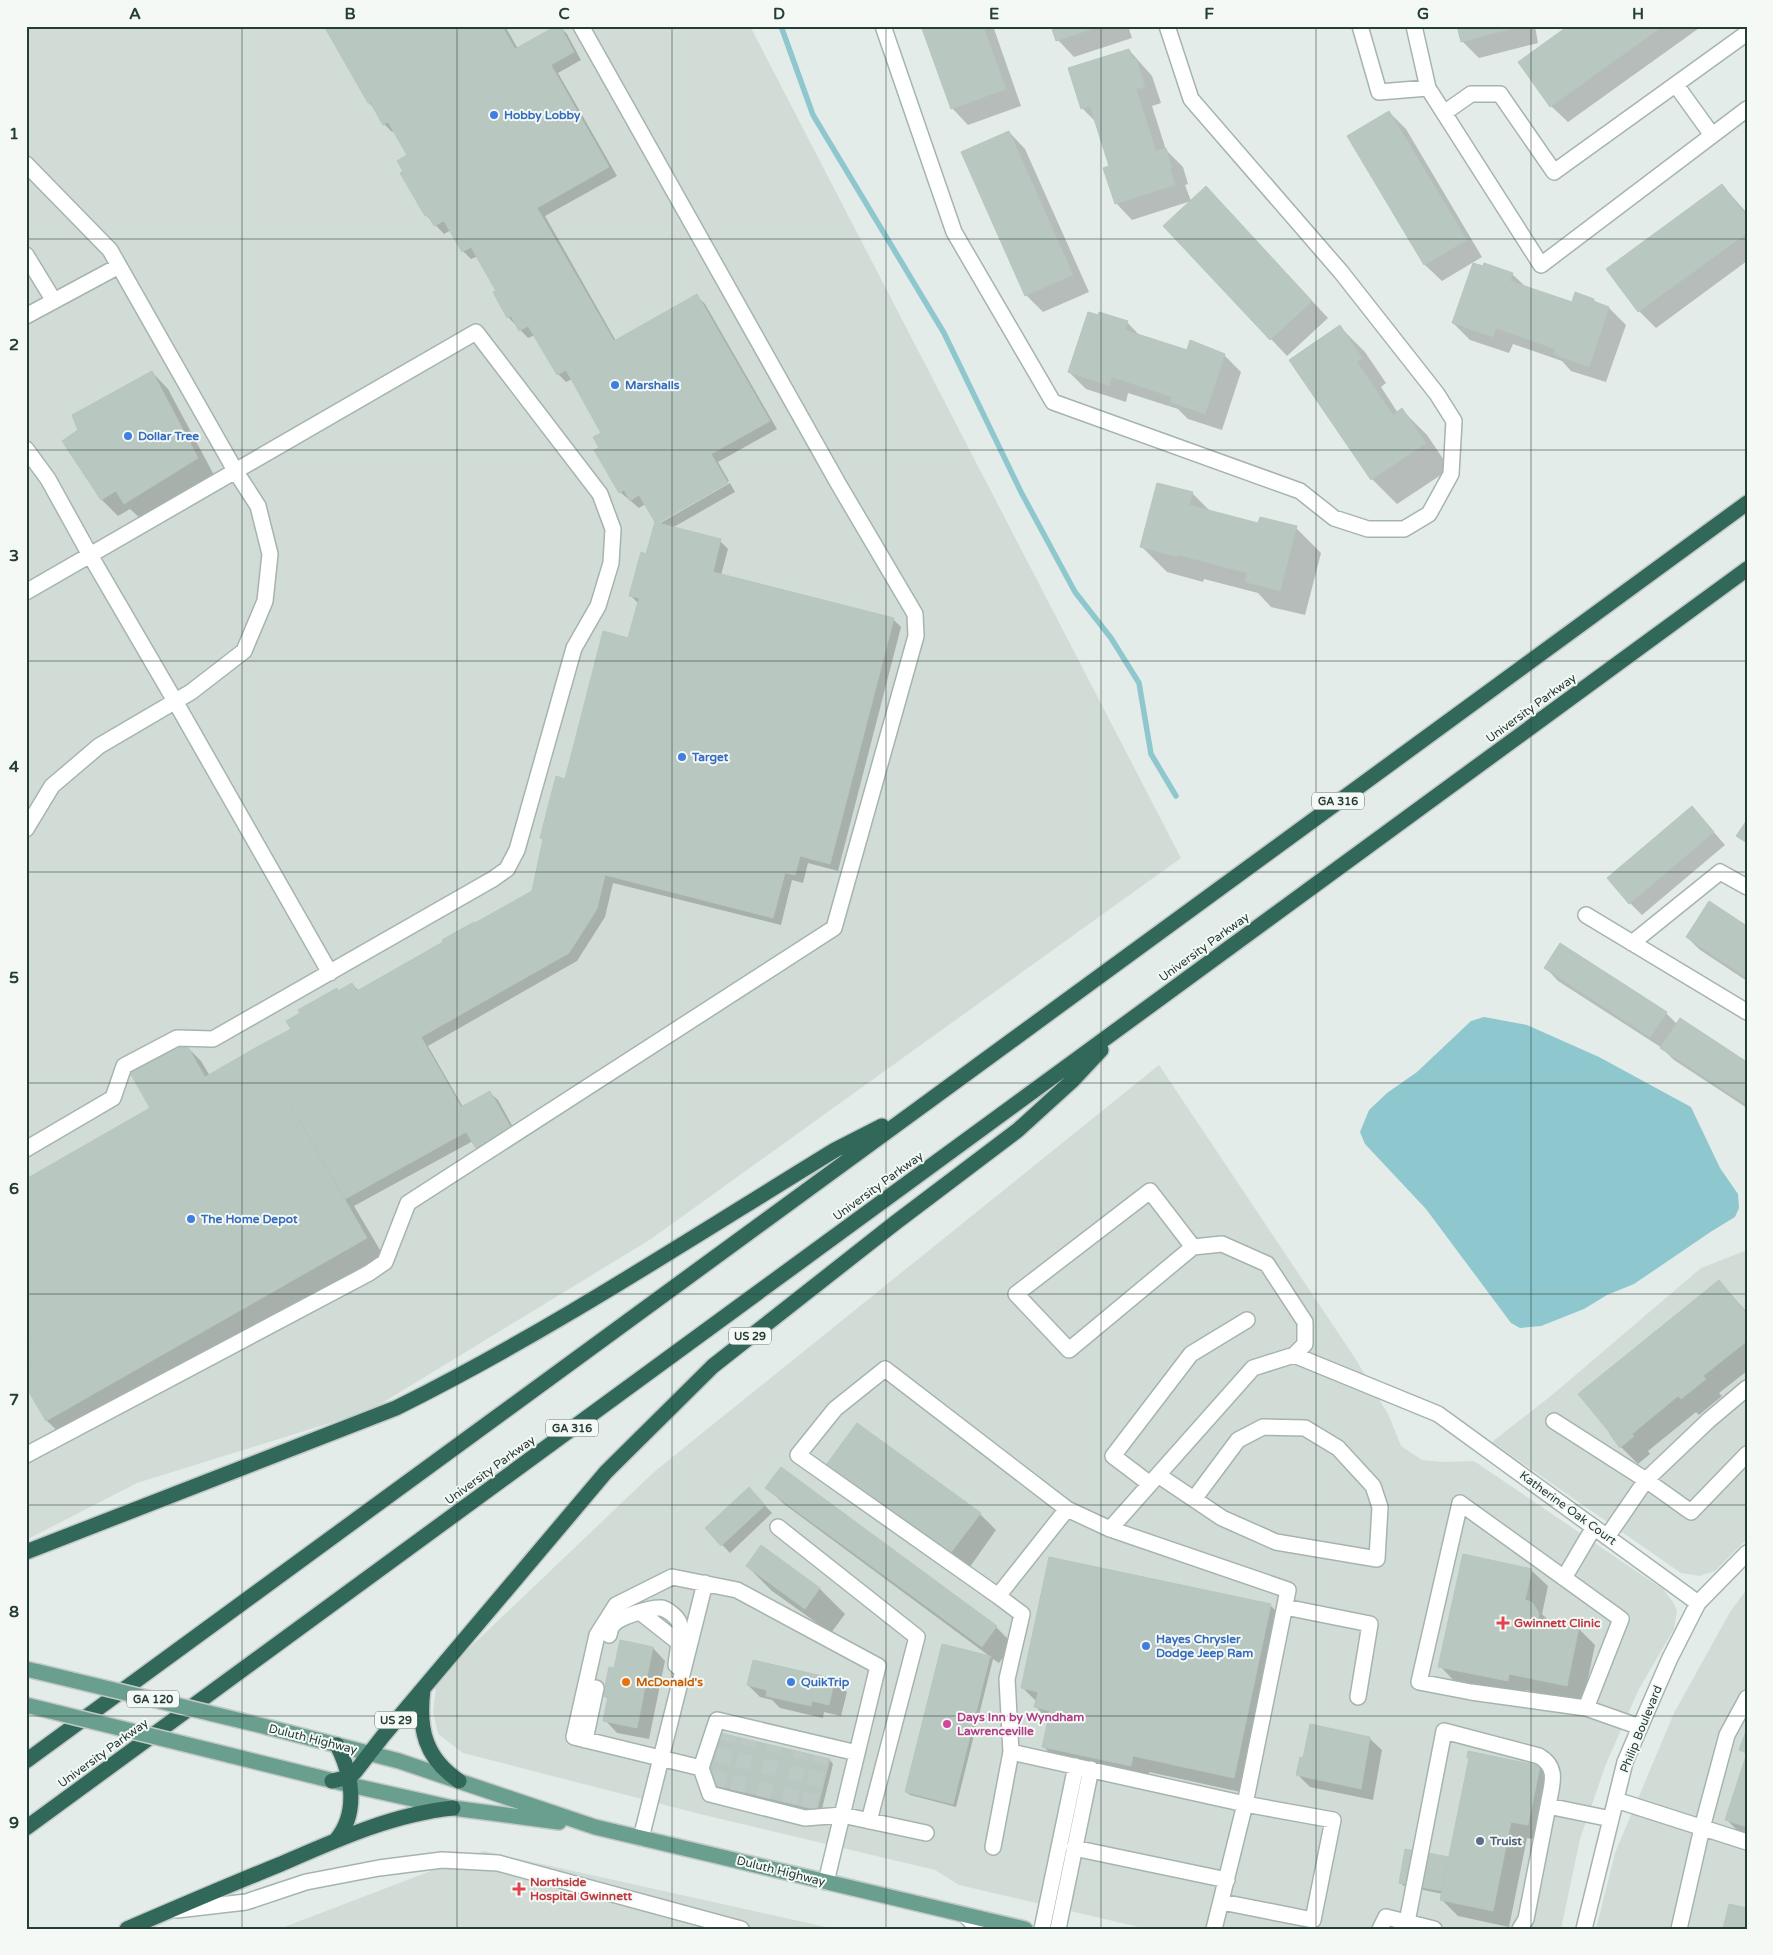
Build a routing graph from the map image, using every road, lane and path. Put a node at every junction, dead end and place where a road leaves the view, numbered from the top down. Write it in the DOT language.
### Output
graph roads {
  1 [pos="582,26"];
  2 [pos="883,26"];
  3 [pos="1167,26"];
  4 [pos="1360,26"];
  5 [pos="1414,26"];
  6 [pos="1747,33"];
  7 [pos="1676,84"];
  8 [pos="1428,88"];
  9 [pos="1747,109"];
  10 [pos="1444,113"];
  11 [pos="1712,135"];
  12 [pos="26,164"];
  13 [pos="26,255"];
  14 [pos="119,266"];
  15 [pos="54,301"];
  16 [pos="26,316"];
  17 [pos="26,449"];
  18 [pos="236,472"];
  19 [pos="1747,503"];
  20 [pos="90,555"];
  21 [pos="1747,569"];
  22 [pos="26,592"];
  23 [pos="176,701"];
  24 [pos="26,829"];
  25 [pos="1747,887"];
  26 [pos="1586,915"];
  27 [pos="1632,943"];
  28 [pos="330,973"];
  29 [pos="1747,1012"];
  30 [pos="1119,1029"];
  31 [pos="929,1100"];
  32 [pos="26,1149"];
  33 [pos="1193,1247"];
  34 [pos="1248,1320"];
  35 [pos="1294,1355"];
  36 [pos="1747,1388"];
  37 [pos="1554,1421"];
  38 [pos="1747,1454"];
  39 [pos="26,1455"];
  40 [pos="1154,1479"];
  41 [pos="1646,1480"];
  42 [pos="1194,1499"];
  43 [pos="1067,1509"];
  44 [pos="778,1527"];
  45 [pos="1594,1527"];
  46 [pos="1110,1529"];
  47 [pos="1607,1537"];
  48 [pos="26,1552"];
  49 [pos="1747,1553"];
  50 [pos="1564,1578"];
  51 [pos="705,1583"];
  52 [pos="998,1596"];
  53 [pos="1698,1603"];
  54 [pos="1285,1607"];
  55 [pos="33,1670"];
  56 [pos="682,1673"];
  57 [pos="423,1689"];
  58 [pos="1358,1698"];
  59 [pos="1747,1698"];
  60 [pos="26,1705"];
  61 [pos="1586,1708"];
  62 [pos="1640,1727"];
  63 [pos="585,1740"];
  64 [pos="337,1745"];
  65 [pos="1012,1752"];
  66 [pos="370,1753"];
  67 [pos="857,1753"];
  68 [pos="660,1759"];
  69 [pos="26,1761"];
  70 [pos="701,1768"];
  71 [pos="1083,1768"];
  72 [pos="332,1781"];
  73 [pos="349,1781"];
  74 [pos="460,1781"];
  75 [pos="1616,1800"];
  76 [pos="1245,1804"];
  77 [pos="1548,1806"];
  78 [pos="453,1808"];
  79 [pos="842,1815"];
  80 [pos="1611,1819"];
  81 [pos="870,1821"];
  82 [pos="595,1827"];
  83 [pos="26,1828"];
  84 [pos="1702,1828"];
  85 [pos="926,1833"];
  86 [pos="641,1838"];
  87 [pos="336,1840"];
  88 [pos="1747,1842"];
  89 [pos="993,1847"];
  90 [pos="1074,1848"];
  91 [pos="1227,1880"];
  92 [pos="826,1882"];
  93 [pos="1222,1902"];
  94 [pos="171,1911"];
  95 [pos="966,1916"];
  96 [pos="1407,1922"];
  97 [pos="127,1929"];
  98 [pos="741,1929"];
  99 [pos="978,1929"];
  100 [pos="1025,1929"];
  101 [pos="1042,1929"];
  102 [pos="1058,1929"];
  103 [pos="1214,1929"];
  104 [pos="1380,1929"];
  105 [pos="1434,1929"];
  106 [pos="1520,1929"];
  107 [pos="1584,1929"];
  108 [pos="1679,1929"];
  1 -- 39 [label="street"];
  2 -- 3 [label="street"];
  4 -- 8 [label="street"];
  5 -- 8 [label="street"];
  6 -- 7 [label="street"];
  7 -- 10 [label="street"];
  7 -- 11 [label="street"];
  8 -- 10 [label="street"];
  9 -- 11 [label="street"];
  10 -- 11 [label="street"];
  12 -- 14 [label="street"];
  13 -- 15 [label="street"];
  14 -- 15 [label="street"];
  14 -- 18 [label="street"];
  15 -- 16 [label="street"];
  17 -- 20 [label="street"];
  18 -- 20 [label="street"];
  18 -- 23 [label="street"];
  18 -- 28 [label="street"];
  19 -- 31 [label="highway, GA 316"];
  20 -- 22 [label="street"];
  20 -- 23 [label="street"];
  21 -- 30 [label="highway, University Parkway / GA 316"];
  23 -- 24 [label="street"];
  23 -- 28 [label="street"];
  25 -- 27 [label="street"];
  26 -- 27 [label="street"];
  27 -- 29 [label="street"];
  28 -- 32 [label="street"];
  30 -- 57 [label="highway, US 29"];
  30 -- 83 [label="highway, University Parkway / GA 316"];
  31 -- 48 [label="highway"];
  31 -- 69 [label="highway, GA 316"];
  33 -- 33 [label="street"];
  33 -- 35 [label="street"];
  34 -- 40 [label="street"];
  35 -- 40 [label="street"];
  35 -- 45 [label="street, Katherine Oak Court"];
  36 -- 41 [label="street"];
  37 -- 41 [label="street"];
  38 -- 41 [label="street"];
  40 -- 42 [label="street"];
  40 -- 46 [label="street"];
  41 -- 47 [label="street"];
  42 -- 42 [label="street"];
  43 -- 46 [label="street"];
  43 -- 52 [label="street"];
  43 -- 52 [label="street"];
  44 -- 81 [label="street"];
  45 -- 47 [label="street, Katherine Oak Court"];
  45 -- 50 [label="street"];
  46 -- 54 [label="street"];
  47 -- 53 [label="street, Katherine Oak Court"];
  49 -- 53 [label="street, Philip Boulevard"];
  50 -- 61 [label="street"];
  50 -- 61 [label="street"];
  51 -- 56 [label="street"];
  51 -- 63 [label="street"];
  51 -- 67 [label="street"];
  52 -- 65 [label="street"];
  53 -- 62 [label="street, Philip Boulevard"];
  54 -- 58 [label="street"];
  54 -- 76 [label="street"];
  55 -- 64 [label="main road, Duluth Highway / GA 120, bridge"];
  56 -- 63 [label="street"];
  56 -- 68 [label="street"];
  57 -- 66 [label="highway, US 29"];
  57 -- 74 [label="highway"];
  59 -- 84 [label="street"];
  60 -- 72 [label="main road, bridge"];
  61 -- 62 [label="street"];
  62 -- 75 [label="street, Philip Boulevard"];
  63 -- 68 [label="street"];
  64 -- 66 [label="main road, Duluth Highway"];
  64 -- 73 [label="highway"];
  65 -- 71 [label="street"];
  65 -- 89 [label="street"];
  66 -- 73 [label="highway, US 29"];
  66 -- 74 [label="main road, Duluth Highway"];
  67 -- 70 [label="street"];
  67 -- 79 [label="street"];
  68 -- 70 [label="street"];
  68 -- 86 [label="street"];
  70 -- 79 [label="street"];
  71 -- 76 [label="street"];
  71 -- 90 [label="street"];
  71 -- 101 [label="street"];
  72 -- 73 [label="highway"];
  73 -- 78 [label="main road, Duluth Highway"];
  73 -- 87 [label="highway"];
  74 -- 82 [label="main road, Duluth Highway"];
  75 -- 80 [label="street, Philip Boulevard"];
  75 -- 84 [label="street"];
  76 -- 91 [label="street"];
  76 -- 93 [label="street"];
  77 -- 80 [label="street"];
  77 -- 96 [label="street"];
  77 -- 106 [label="street"];
  78 -- 82 [label="main road, Duluth Highway"];
  78 -- 87 [label="highway"];
  79 -- 81 [label="street"];
  79 -- 92 [label="street"];
  80 -- 107 [label="street, Philip Boulevard"];
  81 -- 85 [label="street"];
  82 -- 86 [label="main road, Duluth Highway"];
  84 -- 88 [label="street"];
  84 -- 108 [label="street"];
  86 -- 92 [label="main road, Duluth Highway"];
  87 -- 94 [label="highway"];
  90 -- 91 [label="street"];
  90 -- 102 [label="street"];
  91 -- 93 [label="street"];
  92 -- 95 [label="main road, Duluth Highway"];
  93 -- 103 [label="street"];
  94 -- 97 [label="highway"];
  94 -- 98 [label="street"];
  95 -- 99 [label="street"];
  95 -- 100 [label="main road, Duluth Highway"];
  96 -- 104 [label="street"];
  96 -- 105 [label="street"];
}
